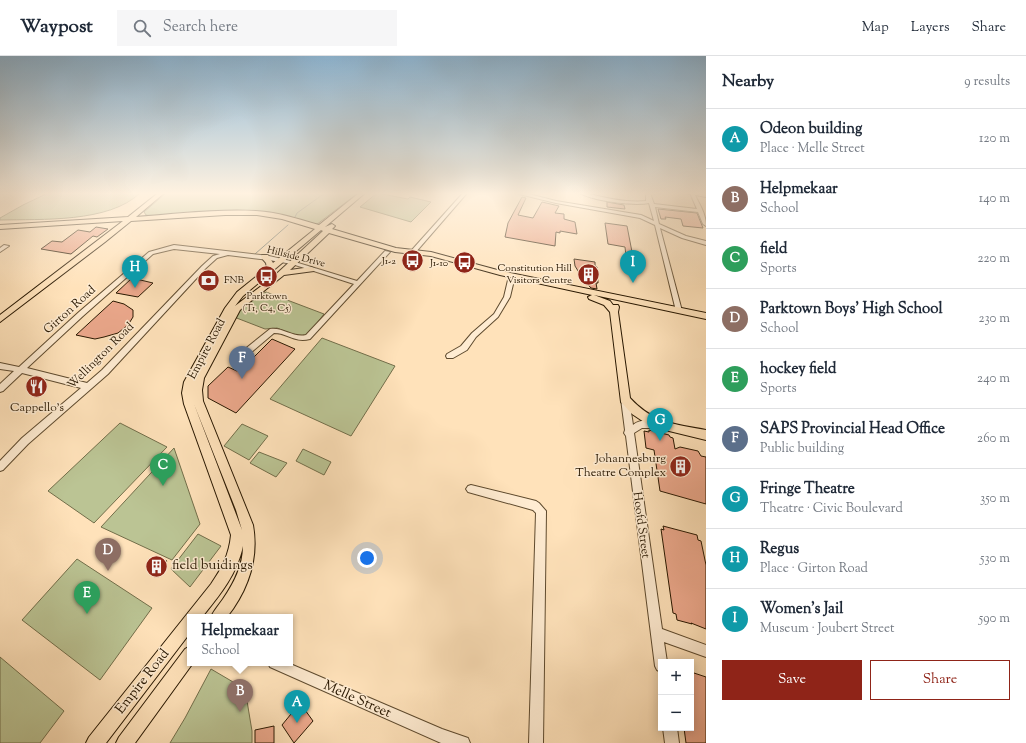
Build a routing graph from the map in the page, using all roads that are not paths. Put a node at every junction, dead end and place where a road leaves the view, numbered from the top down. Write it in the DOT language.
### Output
graph roads {
  1 [pos="41,225"];
  2 [pos="52,225"];
  3 [pos="120,225"];
  4 [pos="120,225"];
  5 [pos="302,225"];
  6 [pos="305,225"];
  7 [pos="328,225"];
  8 [pos="329,225"];
  9 [pos="437,225"];
  10 [pos="658,225"];
  11 [pos="661,225"];
  12 [pos="0,228"];
  13 [pos="322,231"];
  14 [pos="676,232"];
  15 [pos="660,233"];
  16 [pos="706,244"];
  17 [pos="6,246"];
  18 [pos="0,250"];
  19 [pos="158,250"];
  20 [pos="200,250"];
  21 [pos="387,252"];
  22 [pos="416,252"];
  23 [pos="231,253"];
  24 [pos="215,257"];
  25 [pos="265,257"];
  26 [pos="280,260"];
  27 [pos="293,263"];
  28 [pos="270,268"];
  29 [pos="311,269"];
  30 [pos="282,274"];
  31 [pos="511,280"];
  32 [pos="357,283"];
  33 [pos="625,300"];
  34 [pos="678,311"];
  35 [pos="614,312"];
  36 [pos="0,316"];
  37 [pos="706,316"];
  38 [pos="0,319"];
  39 [pos="450,356"];
  40 [pos="238,359"];
  41 [pos="0,366"];
  42 [pos="22,370"];
  43 [pos="90,387"];
  44 [pos="0,389"];
  45 [pos="625,399"];
  46 [pos="665,426"];
  47 [pos="628,432"];
  48 [pos="706,435"];
  49 [pos="0,467"];
  50 [pos="471,489"];
  51 [pos="196,614"];
  52 [pos="220,614"];
  53 [pos="187,627"];
  54 [pos="656,634"];
  55 [pos="706,650"];
  56 [pos="187,658"];
  57 [pos="660,659"];
  58 [pos="281,666"];
  59 [pos="670,731"];
  60 [pos="446,740"];
  61 [pos="95,743"];
  62 [pos="124,743"];
  63 [pos="463,743"];
  64 [pos="536,743"];
  65 [pos="672,743"];
  1 -- 12 [label="main road"];
  2 -- 12 [label="main road"];
  3 -- 36 [label="main road"];
  4 -- 38 [label="main road"];
  5 -- 13 [label="main road"];
  6 -- 13 [label="main road"];
  7 -- 13 [label="main road, Empire Road"];
  8 -- 13 [label="main road, Empire Road"];
  9 -- 22 [label="street"];
  10 -- 15 [label="street"];
  11 -- 14 [label="street"];
  13 -- 21 [label="main road"];
  13 -- 22 [label="main road"];
  13 -- 26 [label="main road, Empire Road"];
  13 -- 27 [label="main road, Empire Road"];
  14 -- 15 [label="street"];
  14 -- 16 [label="street"];
  15 -- 34 [label="street"];
  17 -- 18 [label="street"];
  19 -- 20 [label="street, Hillside Drive"];
  19 -- 42 [label="street, Girton Road"];
  20 -- 23 [label="street, Hillside Drive"];
  20 -- 24 [label="street"];
  21 -- 31 [label="main road"];
  21 -- 32 [label="street"];
  22 -- 33 [label="main road"];
  23 -- 24 [label="street, Wellington Road"];
  23 -- 25 [label="street, Hillside Drive"];
  24 -- 43 [label="street, Wellington Road"];
  25 -- 26 [label="street, Hillside Drive"];
  25 -- 28 [label="main road"];
  26 -- 27 [label="street, Hillside Drive"];
  26 -- 28 [label="main road, Empire Road"];
  27 -- 29 [label="street, Hillside Drive"];
  27 -- 30 [label="main road, Empire Road"];
  28 -- 51 [label="main road, Empire Road"];
  29 -- 30 [label="main road"];
  29 -- 32 [label="street, Hillside Drive"];
  30 -- 52 [label="main road, Empire Road"];
  31 -- 35 [label="main road"];
  31 -- 39 [label="street"];
  32 -- 40 [label="street"];
  33 -- 34 [label="main road"];
  33 -- 35 [label="main road"];
  34 -- 37 [label="main road"];
  35 -- 45 [label="main road, Hoofd Street"];
  41 -- 42 [label="street"];
  42 -- 43 [label="street"];
  42 -- 44 [label="street, Girton Road"];
  43 -- 49 [label="street, Wellington Road"];
  45 -- 46 [label="main road"];
  45 -- 47 [label="street, Hoofd Street"];
  46 -- 47 [label="street"];
  46 -- 48 [label="main road"];
  47 -- 54 [label="street, Hoofd Street"];
  50 -- 64 [label="street"];
  53 -- 61 [label="main road, Empire Road"];
  54 -- 55 [label="street"];
  54 -- 57 [label="street, Hoofd Street"];
  56 -- 62 [label="main road, Empire Road"];
  58 -- 60 [label="street, Melle Street"];
  59 -- 65 [label="street"];
  60 -- 63 [label="street, Melle Street"];
}
